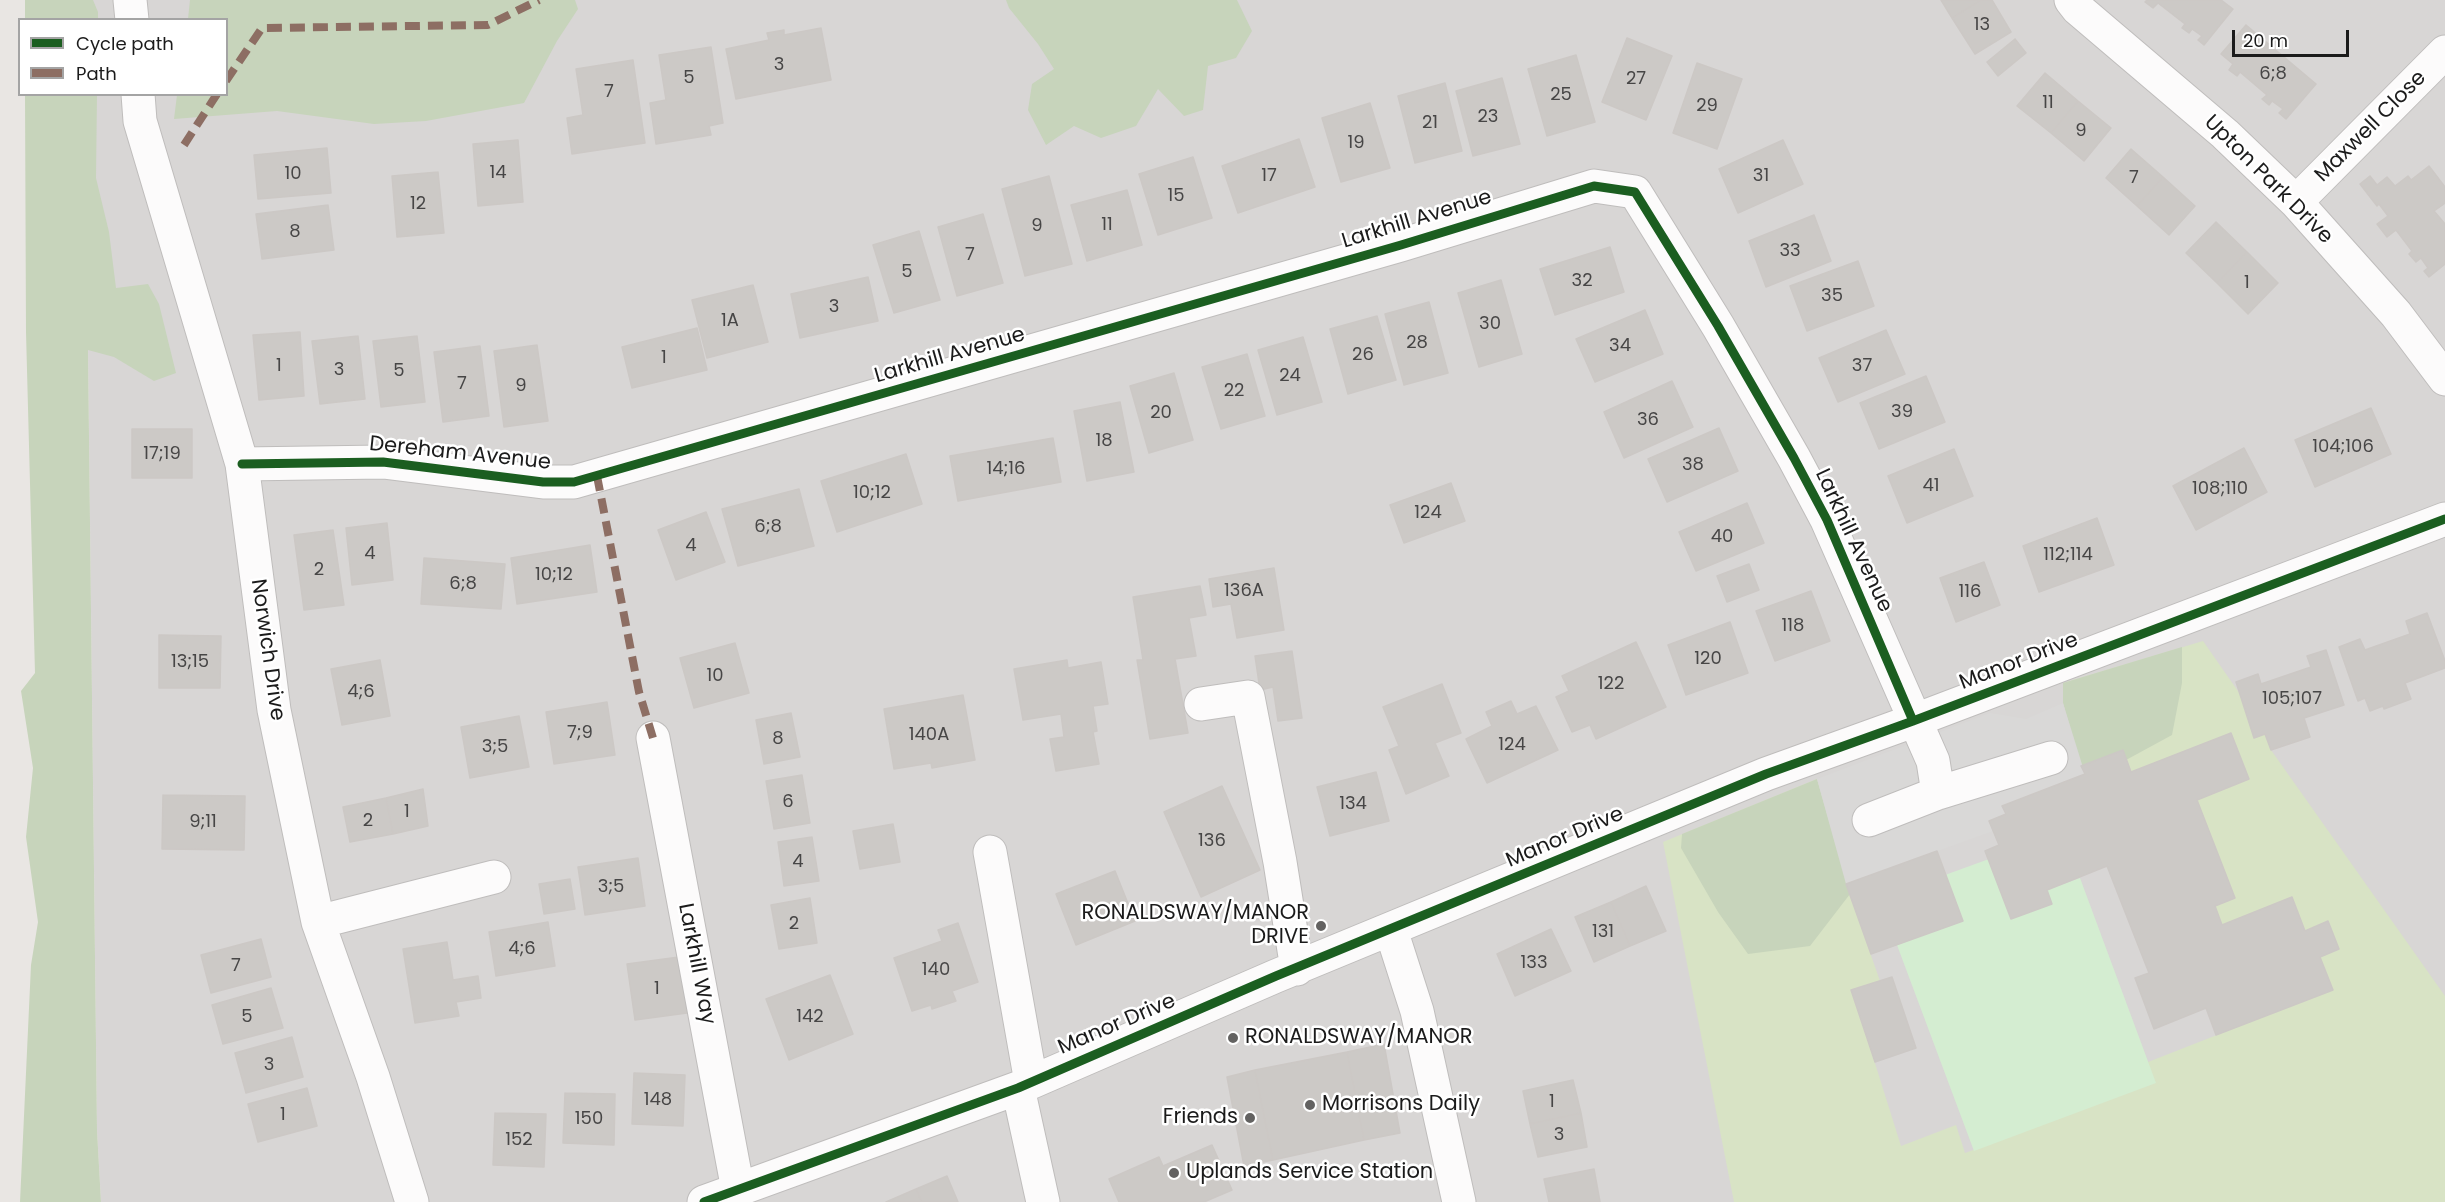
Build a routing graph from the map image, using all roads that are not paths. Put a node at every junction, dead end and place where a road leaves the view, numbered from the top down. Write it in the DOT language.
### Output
graph roads {
  1 [pos="130,0"];
  2 [pos="2071,0"];
  3 [pos="132,18"];
  4 [pos="2445,52"];
  5 [pos="138,96"];
  6 [pos="2296,202"];
  7 [pos="2445,379"];
  8 [pos="242,464"];
  9 [pos="635,466"];
  10 [pos="2445,519"];
  11 [pos="1201,704"];
  12 [pos="1913,721"];
  13 [pos="653,738"];
  14 [pos="2051,758"];
  15 [pos="1938,793"];
  16 [pos="1869,820"];
  17 [pos="990,852"];
  18 [pos="494,878"];
  19 [pos="318,922"];
  20 [pos="1391,930"];
  21 [pos="1296,969"];
  22 [pos="1024,1085"];
  23 [pos="738,1190"];
  24 [pos="412,1202"];
  25 [pos="704,1202"];
  26 [pos="1043,1202"];
  27 [pos="1459,1202"];
  1 -- 3 [label="street"];
  2 -- 6 [label="street, Upton Park Drive"];
  4 -- 6 [label="street, Maxwell Close"];
  5 -- 8 [label="street, Norwich Drive"];
  6 -- 7 [label="street, Upton Park Drive"];
  8 -- 9 [label="street, Dereham Avenue"];
  8 -- 19 [label="street, Norwich Drive"];
  9 -- 12 [label="street, Larkhill Avenue"];
  10 -- 12 [label="street, Manor Drive"];
  11 -- 21 [label="street"];
  12 -- 15 [label="street"];
  12 -- 20 [label="street, Manor Drive"];
  13 -- 23 [label="street, Larkhill Way"];
  14 -- 15 [label="street"];
  15 -- 16 [label="street"];
  17 -- 22 [label="street"];
  18 -- 19 [label="street"];
  19 -- 24 [label="street, Norwich Drive"];
  20 -- 21 [label="street, Manor Drive"];
  20 -- 27 [label="street"];
  21 -- 22 [label="street, Manor Drive"];
  22 -- 23 [label="street, Manor Drive"];
  22 -- 26 [label="street"];
  23 -- 25 [label="street, Manor Drive"];
}
